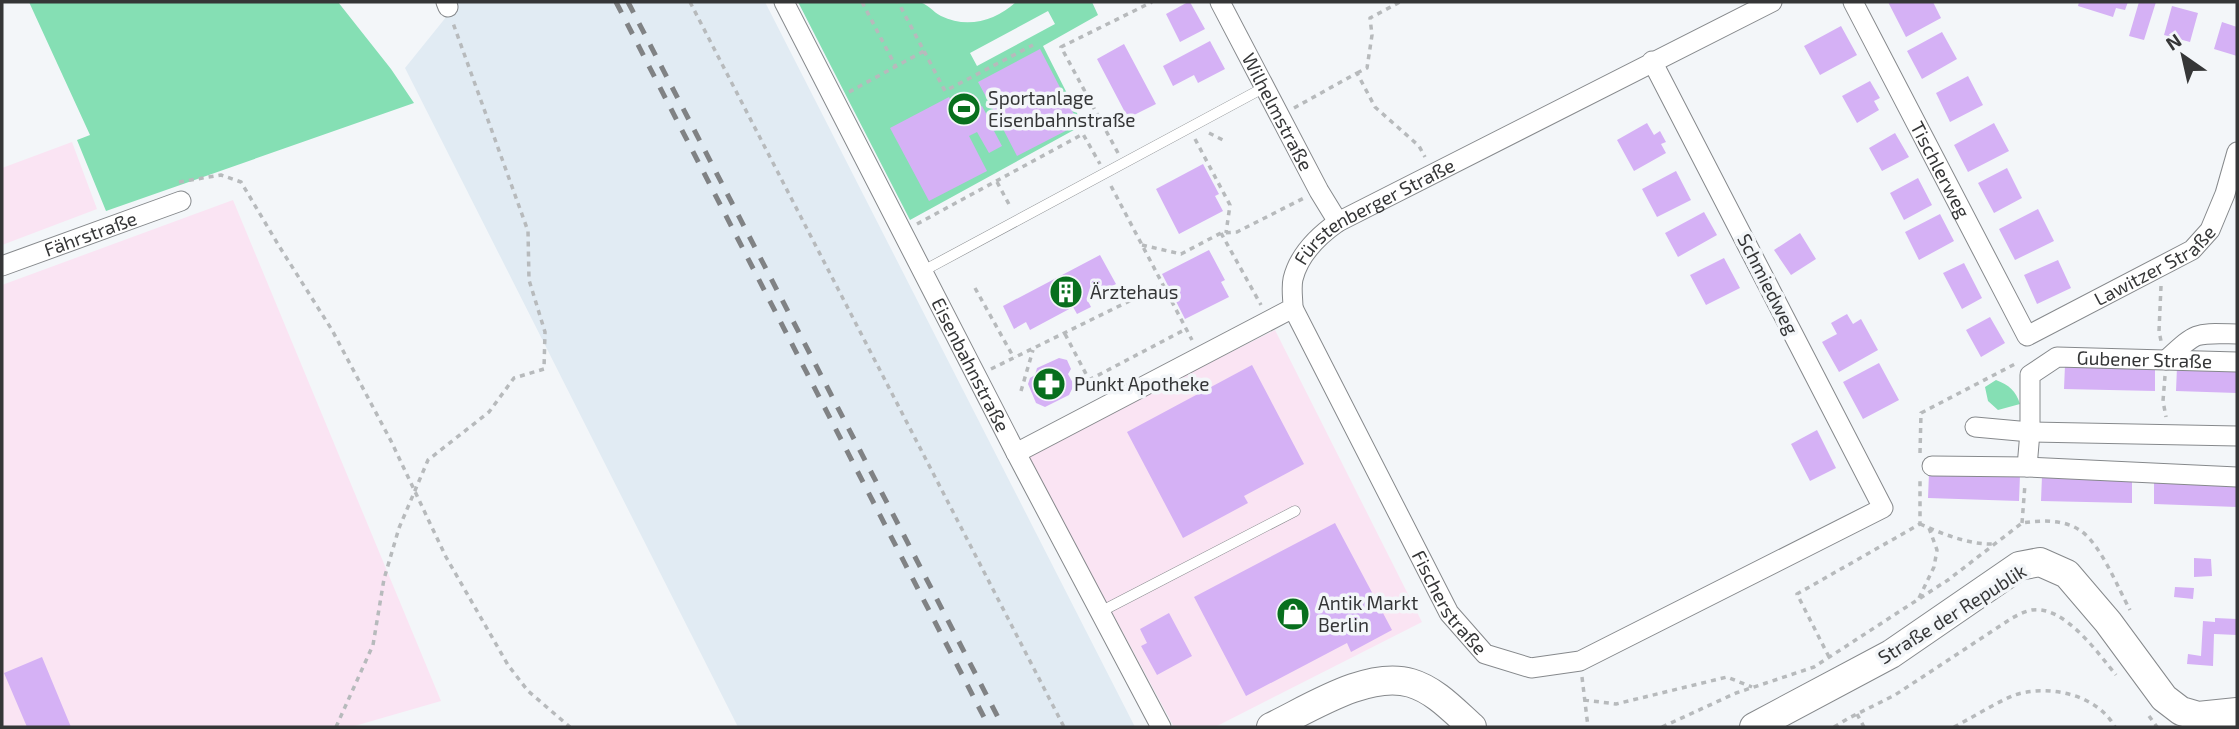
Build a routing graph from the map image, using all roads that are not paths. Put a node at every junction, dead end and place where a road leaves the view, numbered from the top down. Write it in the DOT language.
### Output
graph roads {
  1 [pos="784,2"];
  2 [pos="1220,2"];
  3 [pos="1853,2"];
  4 [pos="1765,3"];
  5 [pos="1652,61"];
  6 [pos="1265,87"];
  7 [pos="2237,152"];
  8 [pos="2234,177"];
  9 [pos="178,193"];
  10 [pos="1338,222"];
  11 [pos="2,266"];
  12 [pos="923,271"];
  13 [pos="1293,308"];
  14 [pos="2237,334"];
  15 [pos="2027,337"];
  16 [pos="2166,360"];
  17 [pos="2237,362"];
  18 [pos="1975,427"];
  19 [pos="2030,432"];
  20 [pos="2237,436"];
  21 [pos="1016,453"];
  22 [pos="1924,462"];
  23 [pos="2027,467"];
  24 [pos="2237,477"];
  25 [pos="1884,508"];
  26 [pos="1295,511"];
  27 [pos="1100,612"];
  28 [pos="2237,712"];
  29 [pos="2183,719"];
  30 [pos="1161,727"];
  31 [pos="1270,727"];
  32 [pos="1472,727"];
  33 [pos="1754,727"];
  1 -- 12 [label="street, Eisenbahnstraße"];
  2 -- 6 [label="street, Wilhelmstraße"];
  3 -- 15 [label="street, Tischlerweg"];
  4 -- 5 [label="street, Fürstenberger Straße"];
  5 -- 10 [label="street, Fürstenberger Straße"];
  5 -- 25 [label="street, Schmiedweg"];
  6 -- 10 [label="street, Wilhelmstraße"];
  6 -- 12 [label="lane"];
  7 -- 8 [label="street, Lawitzer Straße"];
  8 -- 15 [label="street, Lawitzer Straße"];
  9 -- 11 [label="street, Fährstraße"];
  10 -- 13 [label="street, Fürstenberger Straße"];
  12 -- 21 [label="street, Eisenbahnstraße"];
  13 -- 21 [label="street"];
  13 -- 25 [label="street, Fischerstraße"];
  14 -- 16 [label="street"];
  16 -- 17 [label="street, Gubener Straße"];
  16 -- 19 [label="street, Gubener Straße"];
  18 -- 19 [label="street"];
  19 -- 20 [label="street"];
  19 -- 23 [label="street, Gubener Straße"];
  21 -- 27 [label="street, Eisenbahnstraße"];
  22 -- 23 [label="street"];
  23 -- 24 [label="street"];
  26 -- 27 [label="lane"];
  27 -- 30 [label="street, Eisenbahnstraße"];
  28 -- 29 [label="main road, Straße der Republik"];
  29 -- 33 [label="main road, Straße der Republik"];
  31 -- 32 [label="main road"];
}
